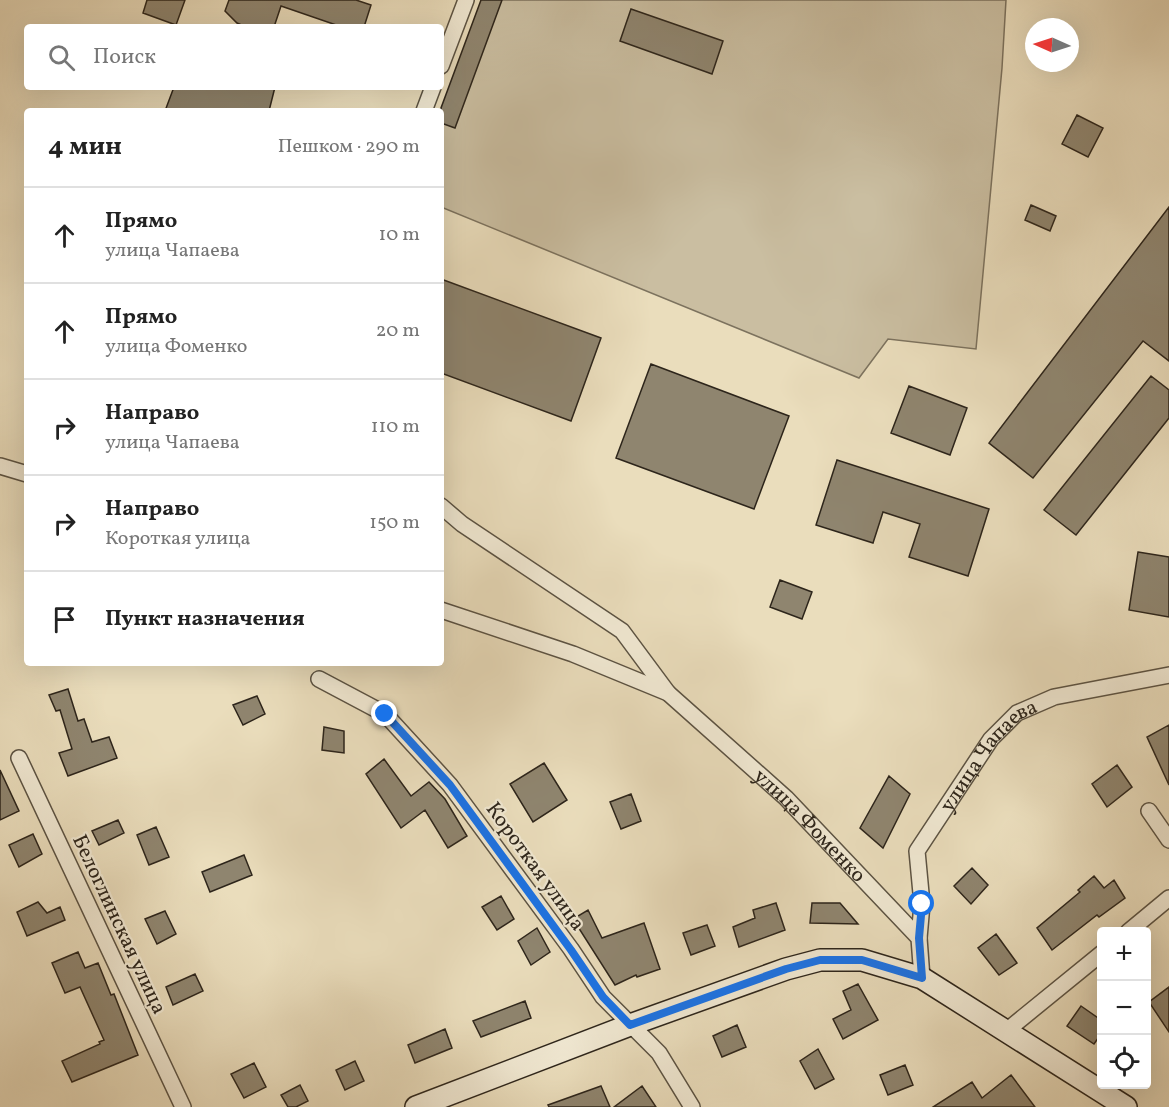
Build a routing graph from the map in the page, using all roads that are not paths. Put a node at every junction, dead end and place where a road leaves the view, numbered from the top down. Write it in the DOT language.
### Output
graph roads {
  1 [pos="466,0"];
  2 [pos="444,58"];
  3 [pos="432,90"];
  4 [pos="425,108"];
  5 [pos="0,466"];
  6 [pos="24,473"];
  7 [pos="444,509"];
  8 [pos="444,611"];
  9 [pos="1169,675"];
  10 [pos="319,679"];
  11 [pos="668,693"];
  12 [pos="19,758"];
  13 [pos="1149,811"];
  14 [pos="1169,840"];
  15 [pos="1169,898"];
  16 [pos="1134,927"];
  17 [pos="919,938"];
  18 [pos="1097,956"];
  19 [pos="922,978"];
  20 [pos="630,1025"];
  21 [pos="1005,1032"];
  22 [pos="183,1107"];
  23 [pos="416,1107"];
  24 [pos="692,1107"];
  25 [pos="1126,1107"];
  1 -- 2 [label="street"];
  3 -- 4 [label="street"];
  5 -- 6 [label="street"];
  7 -- 11 [label="street"];
  8 -- 11 [label="street, улица Фоменко"];
  9 -- 17 [label="street, улица Чапаева"];
  10 -- 20 [label="street, Короткая улица"];
  11 -- 17 [label="street, улица Фоменко"];
  12 -- 22 [label="street, Белоглинская улица"];
  13 -- 14 [label="street"];
  15 -- 16 [label="street"];
  17 -- 19 [label="street"];
  18 -- 21 [label="street"];
  19 -- 20 [label="main road"];
  19 -- 21 [label="main road"];
  20 -- 23 [label="main road"];
  20 -- 24 [label="street, Короткая улица"];
  21 -- 25 [label="main road"];
}
